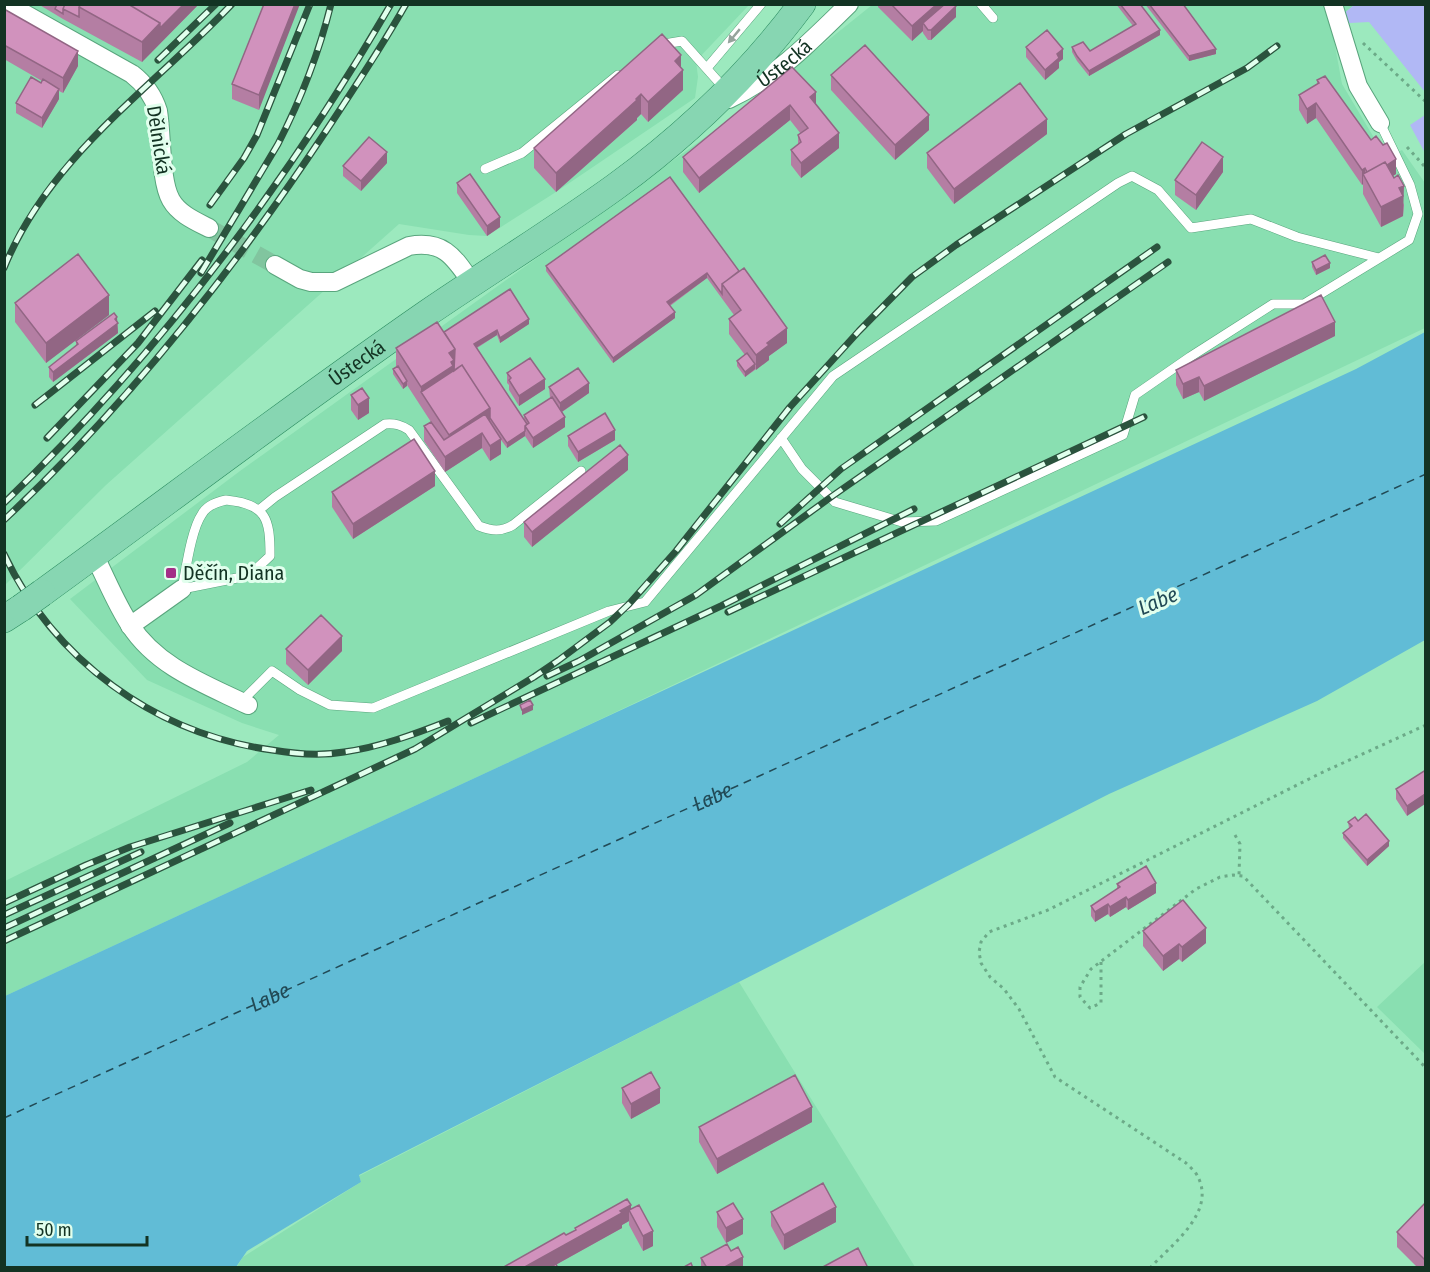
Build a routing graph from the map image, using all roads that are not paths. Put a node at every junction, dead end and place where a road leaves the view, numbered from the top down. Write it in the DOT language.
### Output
graph roads {
  1 [pos="7,4"];
  2 [pos="761,4"];
  3 [pos="802,4"];
  4 [pos="849,4"];
  5 [pos="981,4"];
  6 [pos="1333,4"];
  7 [pos="993,18"];
  8 [pos="650,51"];
  9 [pos="707,68"];
  10 [pos="625,70"];
  11 [pos="717,99"];
  12 [pos="1380,123"];
  13 [pos="485,169"];
  14 [pos="209,228"];
  15 [pos="1379,258"];
  16 [pos="275,265"];
  17 [pos="472,283"];
  18 [pos="781,438"];
  19 [pos="581,471"];
  20 [pos="259,510"];
  21 [pos="94,555"];
  22 [pos="182,589"];
  23 [pos="22,606"];
  24 [pos="130,626"];
  25 [pos="244,703"];
  1 -- 14 [label="street, Dělnická"];
  2 -- 9 [label="lane, one-way"];
  3 -- 11 [label="main road, Ústecká"];
  4 -- 11 [label="street, Ústecká"];
  5 -- 7 [label="lane"];
  6 -- 12 [label="street"];
  8 -- 9 [label="lane"];
  9 -- 11 [label="lane"];
  10 -- 13 [label="lane"];
  11 -- 17 [label="main road, Ústecká"];
  12 -- 15 [label="lane"];
  15 -- 18 [label="lane"];
  15 -- 18 [label="lane"];
  16 -- 17 [label="street"];
  17 -- 21 [label="main road, Ústecká"];
  18 -- 25 [label="lane"];
  19 -- 20 [label="lane"];
  20 -- 22 [label="lane"];
  20 -- 22 [label="lane"];
  21 -- 23 [label="main road, Ústecká"];
  21 -- 24 [label="street"];
  22 -- 24 [label="street"];
  24 -- 25 [label="street"];
}
